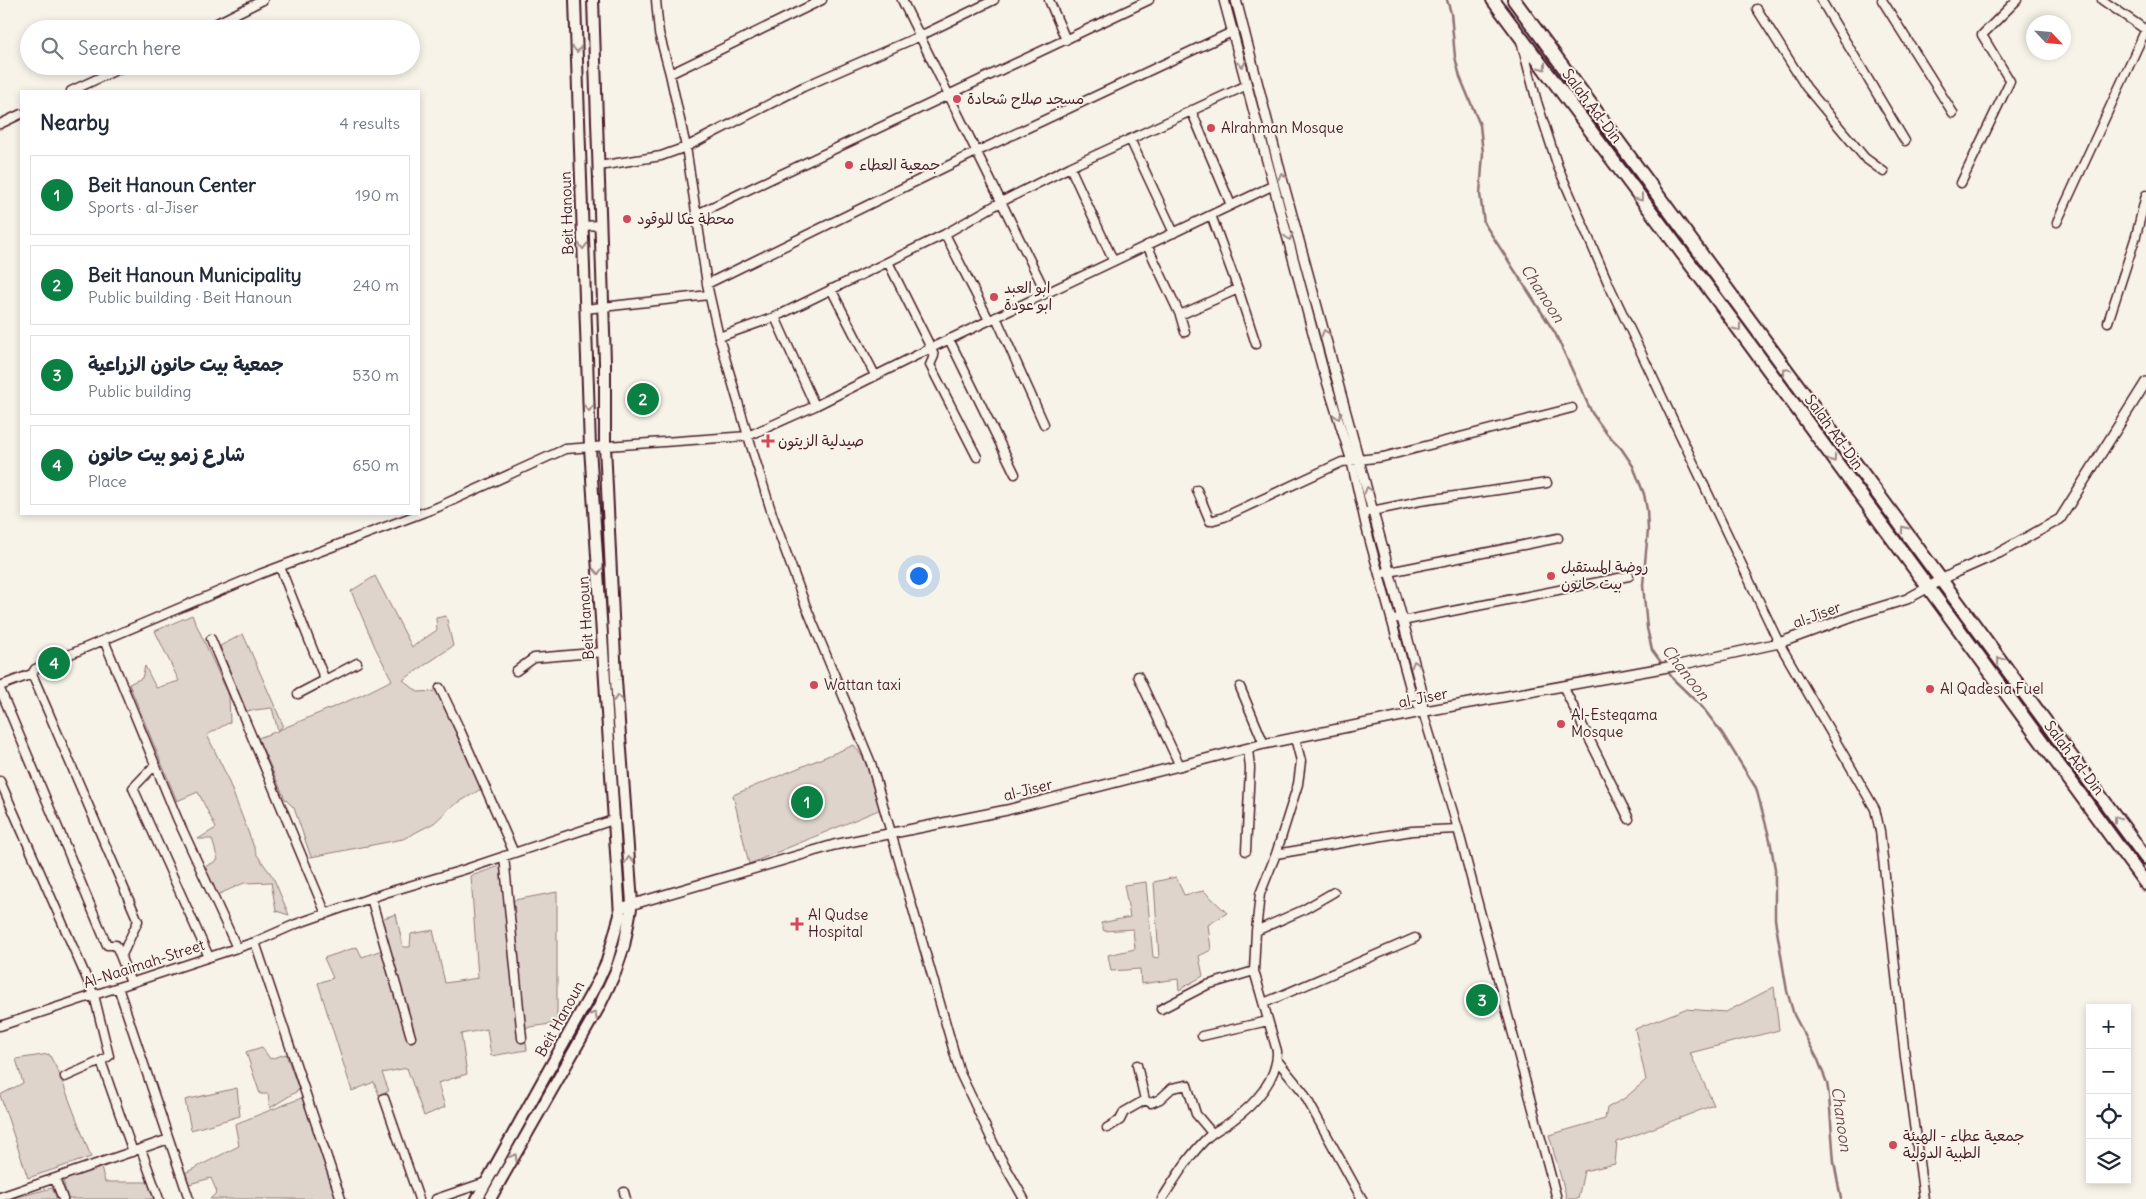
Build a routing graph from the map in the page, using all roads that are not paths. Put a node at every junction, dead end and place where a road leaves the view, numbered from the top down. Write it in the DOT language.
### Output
graph roads {
  1 [pos="264,0"];
  2 [pos="575,0"];
  3 [pos="593,0"];
  4 [pos="656,0"];
  5 [pos="822,0"];
  6 [pos="902,0"];
  7 [pos="994,0"];
  8 [pos="1049,0"];
  9 [pos="1149,0"];
  10 [pos="1224,0"];
  11 [pos="1236,0"];
  12 [pos="1493,0"];
  13 [pos="1514,0"];
  14 [pos="1821,0"];
  15 [pos="1882,0"];
  16 [pos="2017,0"];
  17 [pos="2102,0"];
  18 [pos="249,3"];
  19 [pos="1757,9"];
  20 [pos="220,20"];
  21 [pos="2146,29"];
  22 [pos="1234,31"];
  23 [pos="1519,35"];
  24 [pos="920,36"];
  25 [pos="1066,40"];
  26 [pos="670,74"];
  27 [pos="106,75"];
  28 [pos="1246,85"];
  29 [pos="73,90"];
  30 [pos="949,96"];
  31 [pos="1191,110"];
  32 [pos="1952,113"];
  33 [pos="20,114"];
  34 [pos="0,124"];
  35 [pos="1130,139"];
  36 [pos="1905,140"];
  37 [pos="686,147"];
  38 [pos="976,152"];
  39 [pos="598,166"];
  40 [pos="1070,167"];
  41 [pos="1884,172"];
  42 [pos="1961,183"];
  43 [pos="1274,185"];
  44 [pos="2146,195"];
  45 [pos="1001,202"];
  46 [pos="1231,206"];
  47 [pos="697,214"];
  48 [pos="1211,215"];
  49 [pos="2057,222"];
  50 [pos="601,225"];
  51 [pos="582,226"];
  52 [pos="1174,233"];
  53 [pos="945,234"];
  54 [pos="1147,245"];
  55 [pos="1113,260"];
  56 [pos="888,262"];
  57 [pos="707,284"];
  58 [pos="831,289"];
  59 [pos="1238,289"];
  60 [pos="1046,293"];
  61 [pos="710,295"];
  62 [pos="603,307"];
  63 [pos="585,309"];
  64 [pos="1180,315"];
  65 [pos="776,317"];
  66 [pos="992,318"];
  67 [pos="2108,322"];
  68 [pos="1185,332"];
  69 [pos="720,337"];
  70 [pos="949,339"];
  71 [pos="1256,344"];
  72 [pos="931,348"];
  73 [pos="1323,370"];
  74 [pos="874,375"];
  75 [pos="2146,382"];
  76 [pos="815,406"];
  77 [pos="1572,408"];
  78 [pos="1044,424"];
  79 [pos="748,436"];
  80 [pos="605,445"];
  81 [pos="590,446"];
  82 [pos="977,457"];
  83 [pos="1356,460"];
  84 [pos="1015,474"];
  85 [pos="1548,483"];
  86 [pos="1197,490"];
  87 [pos="1373,510"];
  88 [pos="420,514"];
  89 [pos="1363,514"];
  90 [pos="417,515"];
  91 [pos="1558,538"];
  92 [pos="280,566"];
  93 [pos="1389,572"];
  94 [pos="1380,575"];
  95 [pos="1629,576"];
  96 [pos="1942,580"];
  97 [pos="1928,588"];
  98 [pos="1397,618"];
  99 [pos="211,639"];
  100 [pos="104,640"];
  101 [pos="1779,643"];
  102 [pos="604,652"];
  103 [pos="357,663"];
  104 [pos="516,671"];
  105 [pos="32,674"];
  106 [pos="1138,676"];
  107 [pos="325,680"];
  108 [pos="1563,686"];
  109 [pos="1240,687"];
  110 [pos="0,688"];
  111 [pos="440,688"];
  112 [pos="298,694"];
  113 [pos="1423,712"];
  114 [pos="1295,738"];
  115 [pos="1264,744"];
  116 [pos="1248,749"];
  117 [pos="155,765"];
  118 [pos="1180,766"];
  119 [pos="0,781"];
  120 [pos="1629,819"];
  121 [pos="613,820"];
  122 [pos="1458,829"];
  123 [pos="892,833"];
  124 [pos="1246,851"];
  125 [pos="514,852"];
  126 [pos="1276,854"];
  127 [pos="504,856"];
  128 [pos="2146,858"];
  129 [pos="2146,884"];
  130 [pos="1334,892"];
  131 [pos="371,898"];
  132 [pos="632,903"];
  133 [pos="620,908"];
  134 [pos="326,914"];
  135 [pos="1256,931"];
  136 [pos="1415,938"];
  137 [pos="256,942"];
  138 [pos="237,948"];
  139 [pos="121,957"];
  140 [pos="209,957"];
  141 [pos="1254,972"];
  142 [pos="131,983"];
  143 [pos="118,987"];
  144 [pos="94,995"];
  145 [pos="1264,1003"];
  146 [pos="1161,1009"];
  147 [pos="1268,1021"];
  148 [pos="0,1026"];
  149 [pos="1202,1036"];
  150 [pos="410,1037"];
  151 [pos="522,1038"];
  152 [pos="1277,1060"];
  153 [pos="101,1061"];
  154 [pos="1136,1064"];
  155 [pos="65,1076"];
  156 [pos="384,1098"];
  157 [pos="1145,1100"];
  158 [pos="1107,1128"];
  159 [pos="1212,1133"];
  160 [pos="169,1139"];
  161 [pos="141,1149"];
  162 [pos="133,1152"];
  163 [pos="55,1179"];
  164 [pos="486,1182"];
  165 [pos="3,1197"];
  166 [pos="63,1199"];
  167 [pos="159,1199"];
  168 [pos="189,1199"];
  169 [pos="341,1199"];
  170 [pos="419,1199"];
  171 [pos="436,1199"];
  172 [pos="476,1199"];
  173 [pos="490,1199"];
  174 [pos="1024,1199"];
  175 [pos="1162,1199"];
  176 [pos="1362,1199"];
  177 [pos="1557,1199"];
  178 [pos="1924,1199"];
  1 -- 18 [label="street"];
  2 -- 51 [label="main road, Beit Hanoun, one-way"];
  3 -- 39 [label="main road, Beit Hanoun"];
  4 -- 26 [label="street"];
  5 -- 26 [label="street"];
  6 -- 24 [label="street"];
  7 -- 24 [label="street"];
  8 -- 25 [label="street"];
  9 -- 25 [label="street"];
  10 -- 22 [label="street"];
  83 -- 11 [label="street, one-way"];
  12 -- 23 [label="highway, Salah Ad-Din"];
  96 -- 13 [label="highway, Salah Ad-Din, one-way"];
  14 -- 36 [label="street"];
  15 -- 32 [label="street"];
  16 -- 42 [label="street"];
  17 -- 21 [label="street"];
  18 -- 20 [label="street"];
  19 -- 41 [label="street"];
  21 -- 49 [label="street"];
  22 -- 28 [label="street, one-way"];
  22 -- 38 [label="street"];
  23 -- 97 [label="highway, Salah Ad-Din, one-way"];
  23 -- 101 [label="street"];
  24 -- 30 [label="street"];
  24 -- 37 [label="street"];
  25 -- 30 [label="street"];
  26 -- 37 [label="street"];
  27 -- 29 [label="street"];
  28 -- 31 [label="street"];
  28 -- 43 [label="street"];
  30 -- 38 [label="street"];
  30 -- 47 [label="street"];
  31 -- 35 [label="street"];
  31 -- 46 [label="street"];
  33 -- 34 [label="street"];
  35 -- 40 [label="street"];
  35 -- 52 [label="street"];
  37 -- 39 [label="street"];
  37 -- 47 [label="street"];
  38 -- 45 [label="street"];
  38 -- 57 [label="street"];
  39 -- 50 [label="main road, Beit Hanoun"];
  40 -- 45 [label="street"];
  40 -- 55 [label="street"];
  43 -- 46 [label="street"];
  43 -- 73 [label="street, one-way"];
  44 -- 67 [label="street"];
  45 -- 53 [label="street"];
  45 -- 60 [label="street"];
  46 -- 48 [label="street"];
  47 -- 57 [label="street"];
  48 -- 52 [label="street"];
  48 -- 59 [label="street"];
  50 -- 51 [label="street"];
  50 -- 62 [label="main road, Beit Hanoun"];
  51 -- 63 [label="main road, Beit Hanoun, one-way"];
  52 -- 54 [label="street"];
  53 -- 56 [label="street"];
  53 -- 66 [label="street"];
  54 -- 55 [label="street"];
  54 -- 64 [label="street"];
  55 -- 60 [label="street"];
  56 -- 58 [label="street"];
  56 -- 72 [label="street"];
  57 -- 61 [label="street"];
  58 -- 65 [label="street"];
  58 -- 74 [label="street"];
  59 -- 64 [label="street"];
  59 -- 71 [label="street"];
  60 -- 66 [label="street"];
  61 -- 62 [label="street"];
  61 -- 69 [label="street"];
  62 -- 63 [label="street"];
  62 -- 80 [label="main road, Beit Hanoun"];
  63 -- 81 [label="main road, Beit Hanoun, one-way"];
  64 -- 68 [label="street"];
  65 -- 69 [label="street"];
  65 -- 76 [label="street"];
  66 -- 70 [label="street"];
  66 -- 78 [label="street"];
  69 -- 79 [label="street"];
  70 -- 72 [label="street"];
  70 -- 84 [label="street"];
  72 -- 74 [label="street"];
  72 -- 82 [label="street"];
  73 -- 83 [label="street, one-way"];
  74 -- 76 [label="street"];
  75 -- 96 [label="street, al-Jiser"];
  76 -- 79 [label="street"];
  77 -- 83 [label="street"];
  79 -- 80 [label="street"];
  79 -- 123 [label="street"];
  80 -- 81 [label="street"];
  132 -- 80 [label="main road, Beit Hanoun, one-way"];
  81 -- 88 [label="street"];
  81 -- 102 [label="main road, Beit Hanoun, one-way"];
  83 -- 86 [label="street"];
  87 -- 83 [label="street, one-way"];
  83 -- 89 [label="street"];
  85 -- 87 [label="street"];
  87 -- 89 [label="street"];
  87 -- 93 [label="street"];
  89 -- 94 [label="street"];
  90 -- 92 [label="street"];
  91 -- 93 [label="street"];
  92 -- 100 [label="street"];
  92 -- 107 [label="street"];
  93 -- 94 [label="street"];
  93 -- 98 [label="street"];
  94 -- 98 [label="street"];
  95 -- 98 [label="street"];
  96 -- 97 [label="street, al-Jiser"];
  128 -- 96 [label="highway, Salah Ad-Din, one-way"];
  97 -- 101 [label="street, al-Jiser"];
  97 -- 129 [label="highway, Salah Ad-Din"];
  98 -- 113 [label="street"];
  99 -- 134 [label="street"];
  100 -- 105 [label="street"];
  100 -- 117 [label="street"];
  101 -- 108 [label="street, al-Jiser"];
  101 -- 178 [label="street"];
  102 -- 104 [label="street"];
  102 -- 121 [label="main road, Beit Hanoun"];
  103 -- 107 [label="street"];
  105 -- 110 [label="street"];
  105 -- 139 [label="street"];
  106 -- 118 [label="street"];
  107 -- 112 [label="street"];
  108 -- 113 [label="street, al-Jiser"];
  108 -- 120 [label="street"];
  109 -- 115 [label="street"];
  110 -- 139 [label="street"];
  111 -- 125 [label="street"];
  113 -- 114 [label="street, al-Jiser"];
  113 -- 122 [label="street"];
  114 -- 115 [label="street, al-Jiser"];
  114 -- 126 [label="street"];
  115 -- 116 [label="street, al-Jiser"];
  116 -- 118 [label="street, al-Jiser"];
  116 -- 124 [label="street"];
  117 -- 138 [label="street"];
  117 -- 140 [label="street"];
  118 -- 123 [label="street, al-Jiser"];
  119 -- 144 [label="street"];
  121 -- 125 [label="street, Al-Naaimah-Street"];
  121 -- 133 [label="main road, Beit Hanoun"];
  122 -- 126 [label="street"];
  122 -- 177 [label="street"];
  123 -- 132 [label="street, al-Jiser"];
  123 -- 174 [label="street"];
  125 -- 127 [label="street, Al-Naaimah-Street"];
  126 -- 135 [label="street"];
  127 -- 131 [label="street, Al-Naaimah-Street"];
  127 -- 151 [label="street"];
  130 -- 135 [label="street"];
  131 -- 134 [label="street, Al-Naaimah-Street"];
  131 -- 150 [label="street"];
  132 -- 133 [label="street, al-Jiser"];
  173 -- 132 [label="main road, Beit Hanoun, one-way"];
  133 -- 164 [label="main road, Beit Hanoun"];
  134 -- 137 [label="street, Al-Naaimah-Street"];
  135 -- 141 [label="street"];
  136 -- 145 [label="street"];
  137 -- 138 [label="street, Al-Naaimah-Street"];
  137 -- 169 [label="street"];
  138 -- 140 [label="street, Al-Naaimah-Street"];
  139 -- 142 [label="street"];
  140 -- 142 [label="street, Al-Naaimah-Street"];
  141 -- 145 [label="street"];
  141 -- 146 [label="street"];
  142 -- 143 [label="street, Al-Naaimah-Street"];
  143 -- 144 [label="street, Al-Naaimah-Street"];
  143 -- 160 [label="street"];
  144 -- 148 [label="street, Al-Naaimah-Street"];
  144 -- 153 [label="street"];
  145 -- 147 [label="street"];
  147 -- 149 [label="street"];
  147 -- 152 [label="street"];
  152 -- 159 [label="street"];
  152 -- 176 [label="street"];
  153 -- 155 [label="street"];
  153 -- 162 [label="street"];
  154 -- 157 [label="street"];
  156 -- 170 [label="street"];
  157 -- 158 [label="street"];
  157 -- 159 [label="street"];
  159 -- 175 [label="street"];
  160 -- 161 [label="street"];
  160 -- 168 [label="street"];
  161 -- 162 [label="street"];
  161 -- 167 [label="street"];
  162 -- 163 [label="street"];
  163 -- 165 [label="street"];
  163 -- 166 [label="street"];
  164 -- 171 [label="street"];
  164 -- 172 [label="main road, Beit Hanoun"];
}
